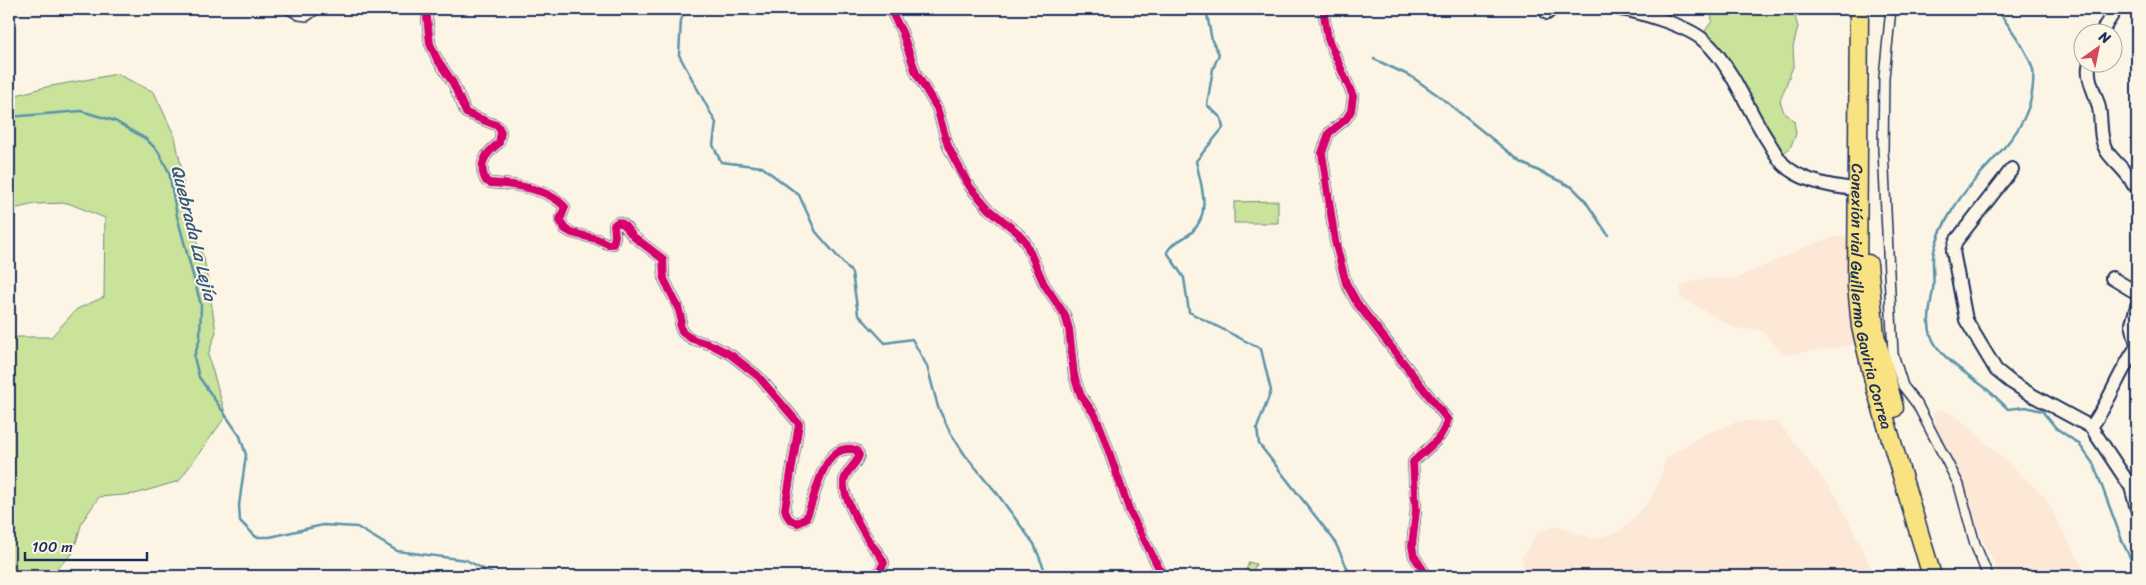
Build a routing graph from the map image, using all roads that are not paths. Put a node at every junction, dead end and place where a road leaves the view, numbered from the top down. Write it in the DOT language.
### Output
graph roads {
  1 [pos="289,9"];
  2 [pos="316,9"];
  3 [pos="426,9"];
  4 [pos="890,9"];
  5 [pos="1323,9"];
  6 [pos="1545,9"];
  7 [pos="1552,9"];
  8 [pos="1620,9"];
  9 [pos="1859,9"];
  10 [pos="1870,9"];
  11 [pos="1891,9"];
  12 [pos="2116,9"];
  13 [pos="2108,22"];
  14 [pos="2089,72"];
  15 [pos="2012,169"];
  16 [pos="2133,184"];
  17 [pos="1858,189"];
  18 [pos="2112,278"];
  19 [pos="2137,293"];
  20 [pos="2137,306"];
  21 [pos="2137,346"];
  22 [pos="1887,356"];
  23 [pos="2090,427"];
  24 [pos="2137,509"];
  25 [pos="877,576"];
  26 [pos="1163,576"];
  27 [pos="1427,576"];
  28 [pos="1932,576"];
  29 [pos="1943,576"];
  30 [pos="1988,576"];
  1 -- 2 [label="street"];
  3 -- 25 [label="street"];
  4 -- 26 [label="street"];
  5 -- 27 [label="street"];
  6 -- 7 [label="street"];
  8 -- 17 [label="street"];
  9 -- 17 [label="highway, Conexión vial Guillermo Gaviria Correa"];
  10 -- 22 [label="highway, Conexión vial Guillermo Gaviria Correa"];
  11 -- 22 [label="street"];
  12 -- 13 [label="street"];
  14 -- 16 [label="street"];
  15 -- 23 [label="street"];
  17 -- 28 [label="highway, Conexión vial Guillermo Gaviria Correa"];
  18 -- 19 [label="street"];
  20 -- 21 [label="street"];
  21 -- 23 [label="street"];
  22 -- 29 [label="highway, Conexión vial Guillermo Gaviria Correa"];
  22 -- 30 [label="street"];
  23 -- 24 [label="street"];
}
